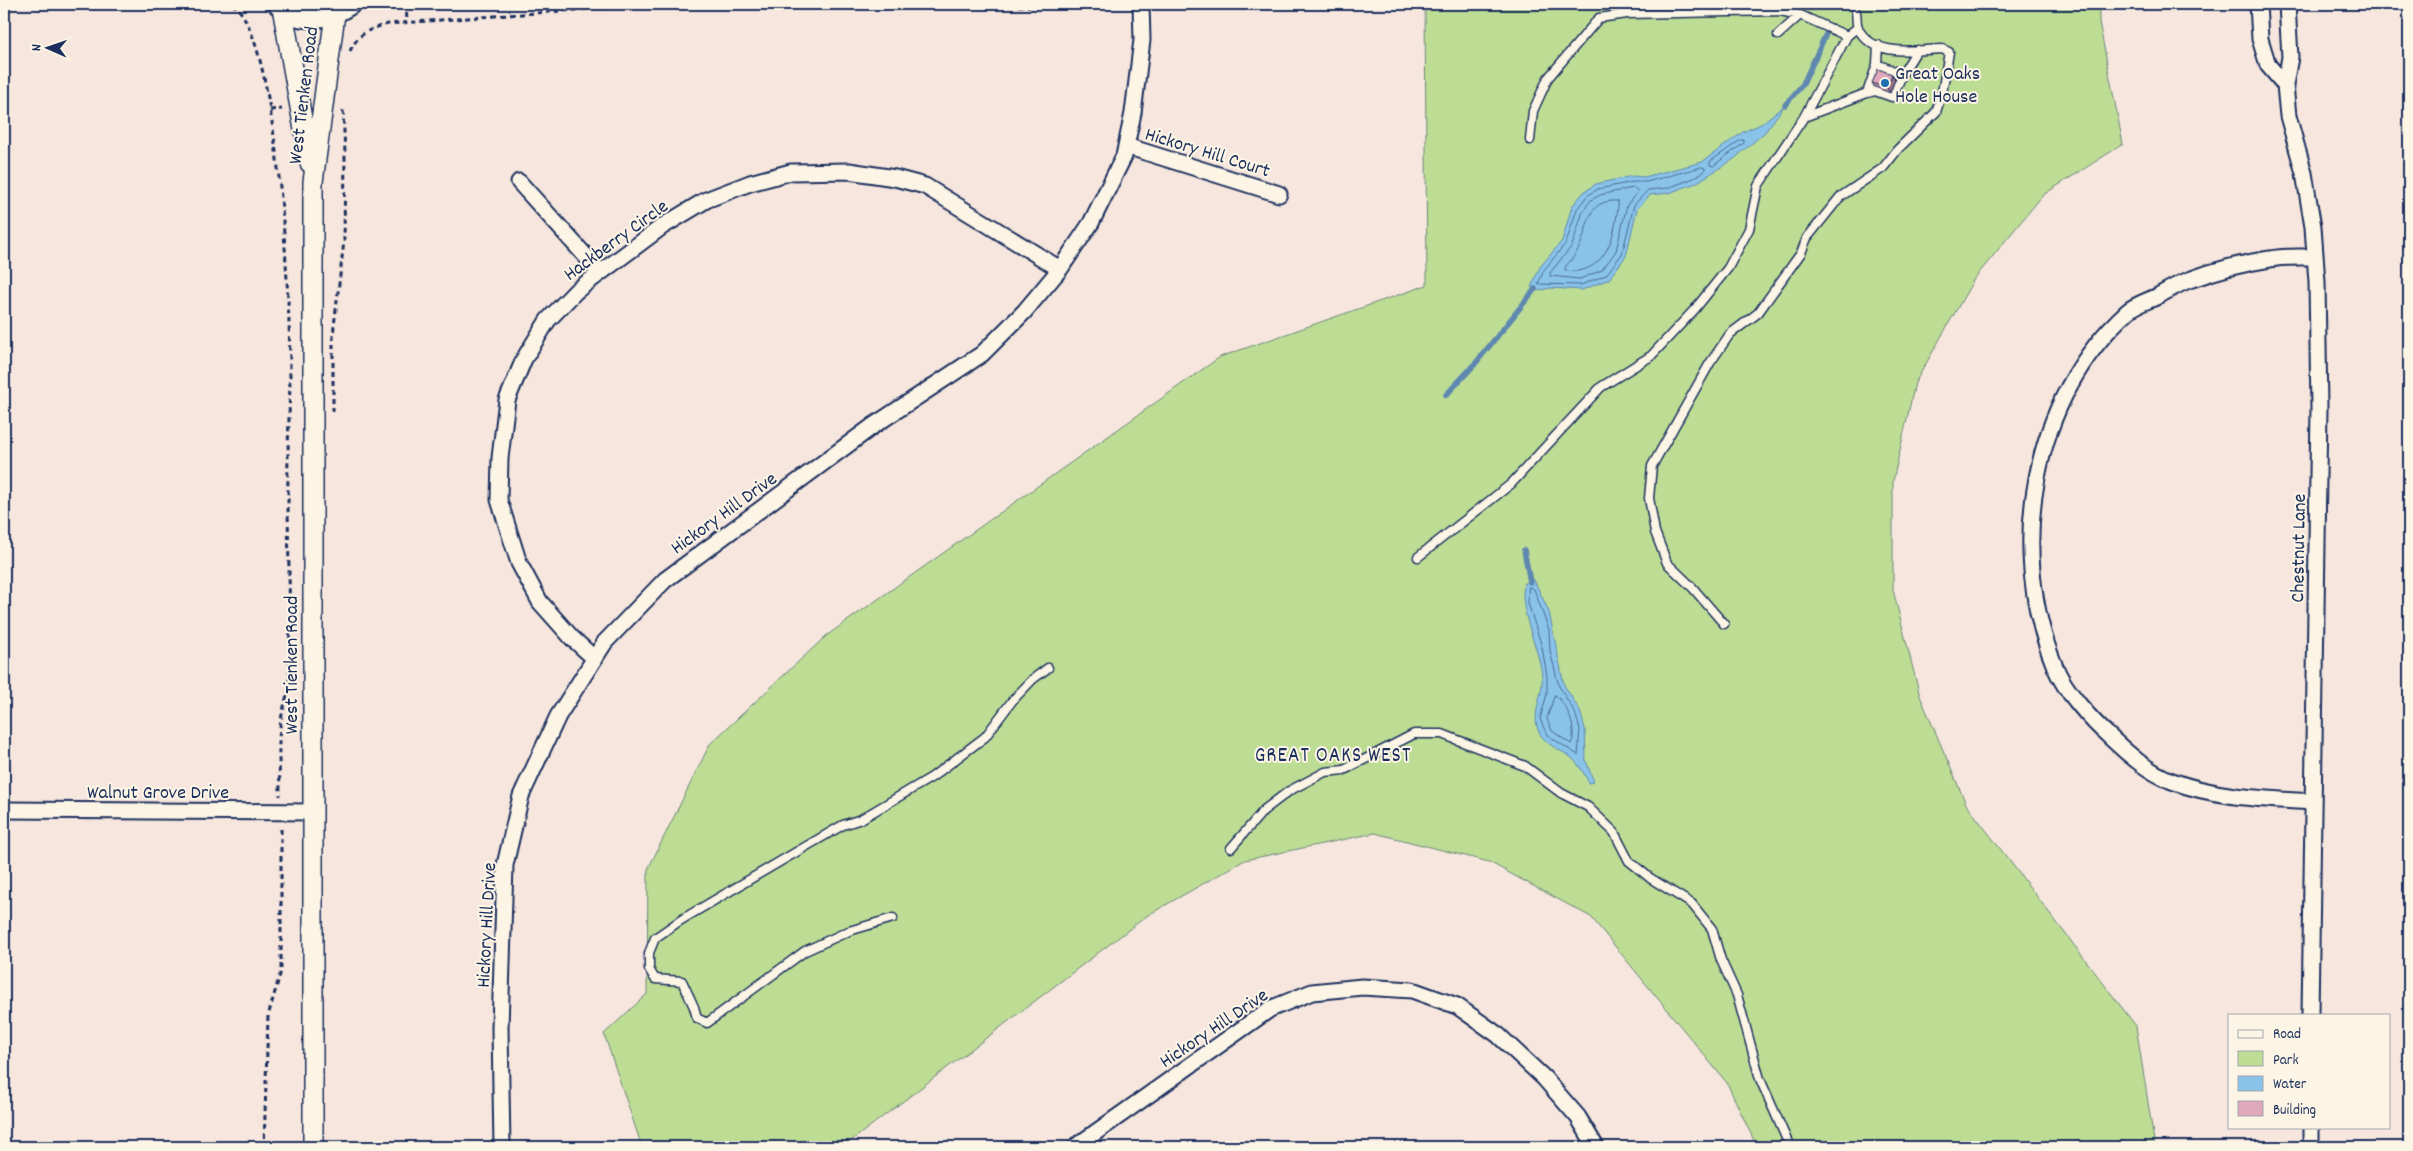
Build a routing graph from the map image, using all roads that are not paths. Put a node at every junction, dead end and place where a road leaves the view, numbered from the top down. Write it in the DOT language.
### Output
graph roads {
  1 [pos="1141,4"];
  2 [pos="2258,4"];
  3 [pos="2287,4"];
  4 [pos="280,6"];
  5 [pos="342,9"];
  6 [pos="1856,12"];
  7 [pos="1800,15"];
  8 [pos="1858,27"];
  9 [pos="1778,35"];
  10 [pos="1847,36"];
  11 [pos="1878,46"];
  12 [pos="1917,50"];
  13 [pos="1877,64"];
  14 [pos="1902,74"];
  15 [pos="2285,84"];
  16 [pos="1867,93"];
  17 [pos="1804,117"];
  18 [pos="1530,140"];
  19 [pos="1126,146"];
  20 [pos="313,182"];
  21 [pos="519,182"];
  22 [pos="1279,194"];
  23 [pos="2315,257"];
  24 [pos="1060,269"];
  25 [pos="600,272"];
  26 [pos="1418,557"];
  27 [pos="1724,624"];
  28 [pos="594,658"];
  29 [pos="1048,668"];
  30 [pos="2313,802"];
  31 [pos="4,810"];
  32 [pos="313,812"];
  33 [pos="1230,848"];
  34 [pos="893,918"];
  35 [pos="2310,1014"];
  36 [pos="2311,1128"];
  37 [pos="313,1147"];
  38 [pos="502,1147"];
  39 [pos="1075,1147"];
  40 [pos="1596,1147"];
  41 [pos="1790,1147"];
  42 [pos="2311,1147"];
  1 -- 19 [label="street, Hickory Hill Drive"];
  2 -- 15 [label="street"];
  3 -- 15 [label="street, Chestnut Lane"];
  4 -- 5 [label="main road"];
  4 -- 20 [label="street, West Tienken Road"];
  5 -- 20 [label="street, West Tienken Road"];
  6 -- 8 [label="lane"];
  7 -- 9 [label="lane"];
  7 -- 10 [label="lane"];
  7 -- 18 [label="lane"];
  8 -- 10 [label="lane"];
  8 -- 11 [label="lane"];
  10 -- 17 [label="lane"];
  11 -- 12 [label="lane"];
  11 -- 13 [label="lane"];
  12 -- 14 [label="lane"];
  12 -- 27 [label="lane"];
  13 -- 14 [label="lane"];
  13 -- 16 [label="lane"];
  14 -- 16 [label="lane"];
  15 -- 23 [label="street, Chestnut Lane"];
  16 -- 17 [label="lane"];
  17 -- 26 [label="lane"];
  19 -- 22 [label="street, Hickory Hill Court"];
  19 -- 24 [label="street, Hickory Hill Drive"];
  20 -- 32 [label="street, West Tienken Road"];
  21 -- 25 [label="street"];
  23 -- 30 [label="street, Chestnut Lane"];
  23 -- 30 [label="street"];
  24 -- 25 [label="street, Hackberry Circle"];
  24 -- 28 [label="street, Hickory Hill Drive"];
  25 -- 28 [label="street, Hackberry Circle"];
  28 -- 38 [label="street, Hickory Hill Drive"];
  29 -- 34 [label="lane"];
  30 -- 35 [label="street, Chestnut Lane"];
  31 -- 32 [label="street, Walnut Grove Drive"];
  32 -- 37 [label="street, West Tienken Road"];
  33 -- 41 [label="lane"];
  36 -- 42 [label="street"];
  39 -- 40 [label="street, Hickory Hill Drive"];
}
